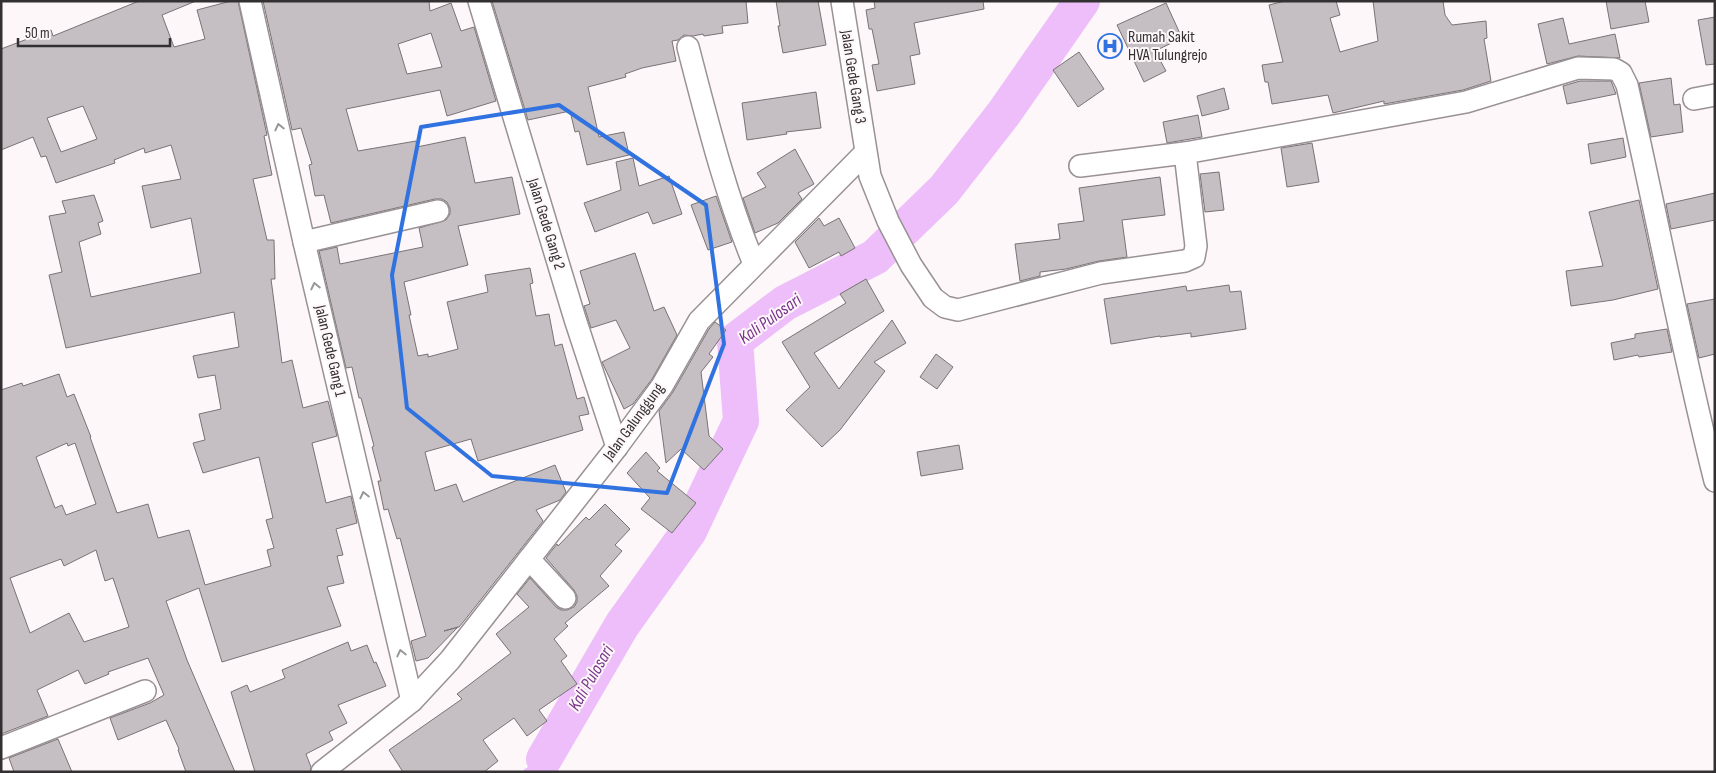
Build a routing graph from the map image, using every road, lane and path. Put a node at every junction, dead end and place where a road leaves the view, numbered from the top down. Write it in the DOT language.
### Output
graph roads {
  1 [pos="250,1"];
  2 [pos="479,1"];
  3 [pos="842,1"];
  4 [pos="688,47"];
  5 [pos="865,153"];
  6 [pos="1185,153"];
  7 [pos="1080,166"];
  8 [pos="438,211"];
  9 [pos="304,242"];
  10 [pos="754,264"];
  11 [pos="617,447"];
  12 [pos="1715,481"];
  13 [pos="529,558"];
  14 [pos="565,598"];
  15 [pos="146,691"];
  16 [pos="412,701"];
  17 [pos="1,748"];
  18 [pos="322,772"];
  9 -- 1 [label="street, Jalan Gede Gang 1, one-way"];
  2 -- 11 [label="street, Jalan Gede Gang 2"];
  3 -- 5 [label="street, Jalan Gede Gang 3"];
  4 -- 10 [label="street"];
  5 -- 6 [label="street, Jalan Gede Gang 3"];
  5 -- 10 [label="street, Jalan Galunggung"];
  6 -- 7 [label="street"];
  6 -- 12 [label="street"];
  8 -- 9 [label="street"];
  16 -- 9 [label="street, Jalan Gede Gang 1, one-way"];
  10 -- 11 [label="street, Jalan Galunggung"];
  11 -- 13 [label="street, Jalan Galunggung"];
  13 -- 14 [label="street"];
  13 -- 16 [label="street, Jalan Galunggung"];
  15 -- 17 [label="street"];
  16 -- 18 [label="street, Jalan Galunggung"];
}
